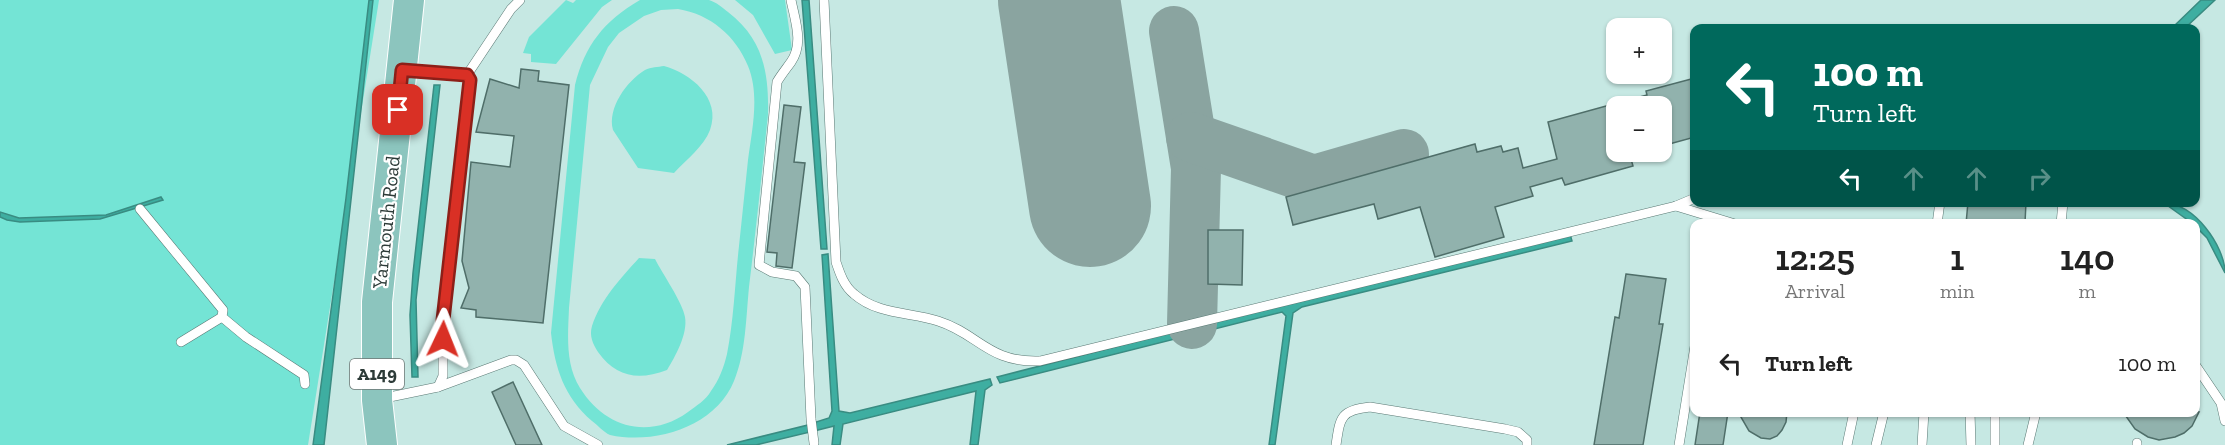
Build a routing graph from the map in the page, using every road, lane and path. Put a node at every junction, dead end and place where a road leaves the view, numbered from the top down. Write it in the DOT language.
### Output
graph roads {
  1 [pos="409,0"];
  2 [pos="520,0"];
  3 [pos="791,0"];
  4 [pos="825,0"];
  5 [pos="402,70"];
  6 [pos="467,75"];
  7 [pos="1690,200"];
  8 [pos="1676,206"];
  9 [pos="140,209"];
  10 [pos="1719,219"];
  11 [pos="222,317"];
  12 [pos="181,342"];
  13 [pos="2200,372"];
  14 [pos="1690,377"];
  15 [pos="304,384"];
  16 [pos="438,387"];
  17 [pos="377,400"];
  18 [pos="1853,417"];
  19 [pos="1883,417"];
  20 [pos="1924,417"];
  21 [pos="1970,417"];
  22 [pos="1995,417"];
  23 [pos="2035,417"];
  24 [pos="2225,421"];
  25 [pos="814,443"];
  26 [pos="382,445"];
  27 [pos="598,445"];
  28 [pos="1336,445"];
  29 [pos="1527,445"];
  30 [pos="1679,445"];
  31 [pos="1847,445"];
  32 [pos="1876,445"];
  33 [pos="1922,445"];
  34 [pos="1971,445"];
  35 [pos="1995,445"];
  36 [pos="2028,445"];
  1 -- 5 [label="main road, Yarmouth Road / A149"];
  2 -- 6 [label="lane"];
  3 -- 25 [label="lane"];
  4 -- 8 [label="lane"];
  5 -- 6 [label="lane"];
  5 -- 17 [label="main road, Yarmouth Road / A149"];
  6 -- 16 [label="lane"];
  7 -- 8 [label="lane"];
  8 -- 10 [label="lane"];
  9 -- 11 [label="lane"];
  11 -- 12 [label="lane"];
  11 -- 15 [label="lane"];
  13 -- 24 [label="lane"];
  14 -- 30 [label="lane"];
  16 -- 17 [label="lane"];
  16 -- 27 [label="lane"];
  17 -- 26 [label="main road, Yarmouth Road / A149"];
  18 -- 31 [label="lane"];
  19 -- 32 [label="lane"];
  20 -- 33 [label="lane"];
  21 -- 34 [label="lane"];
  22 -- 35 [label="lane"];
  23 -- 36 [label="lane"];
  28 -- 29 [label="lane"];
}
